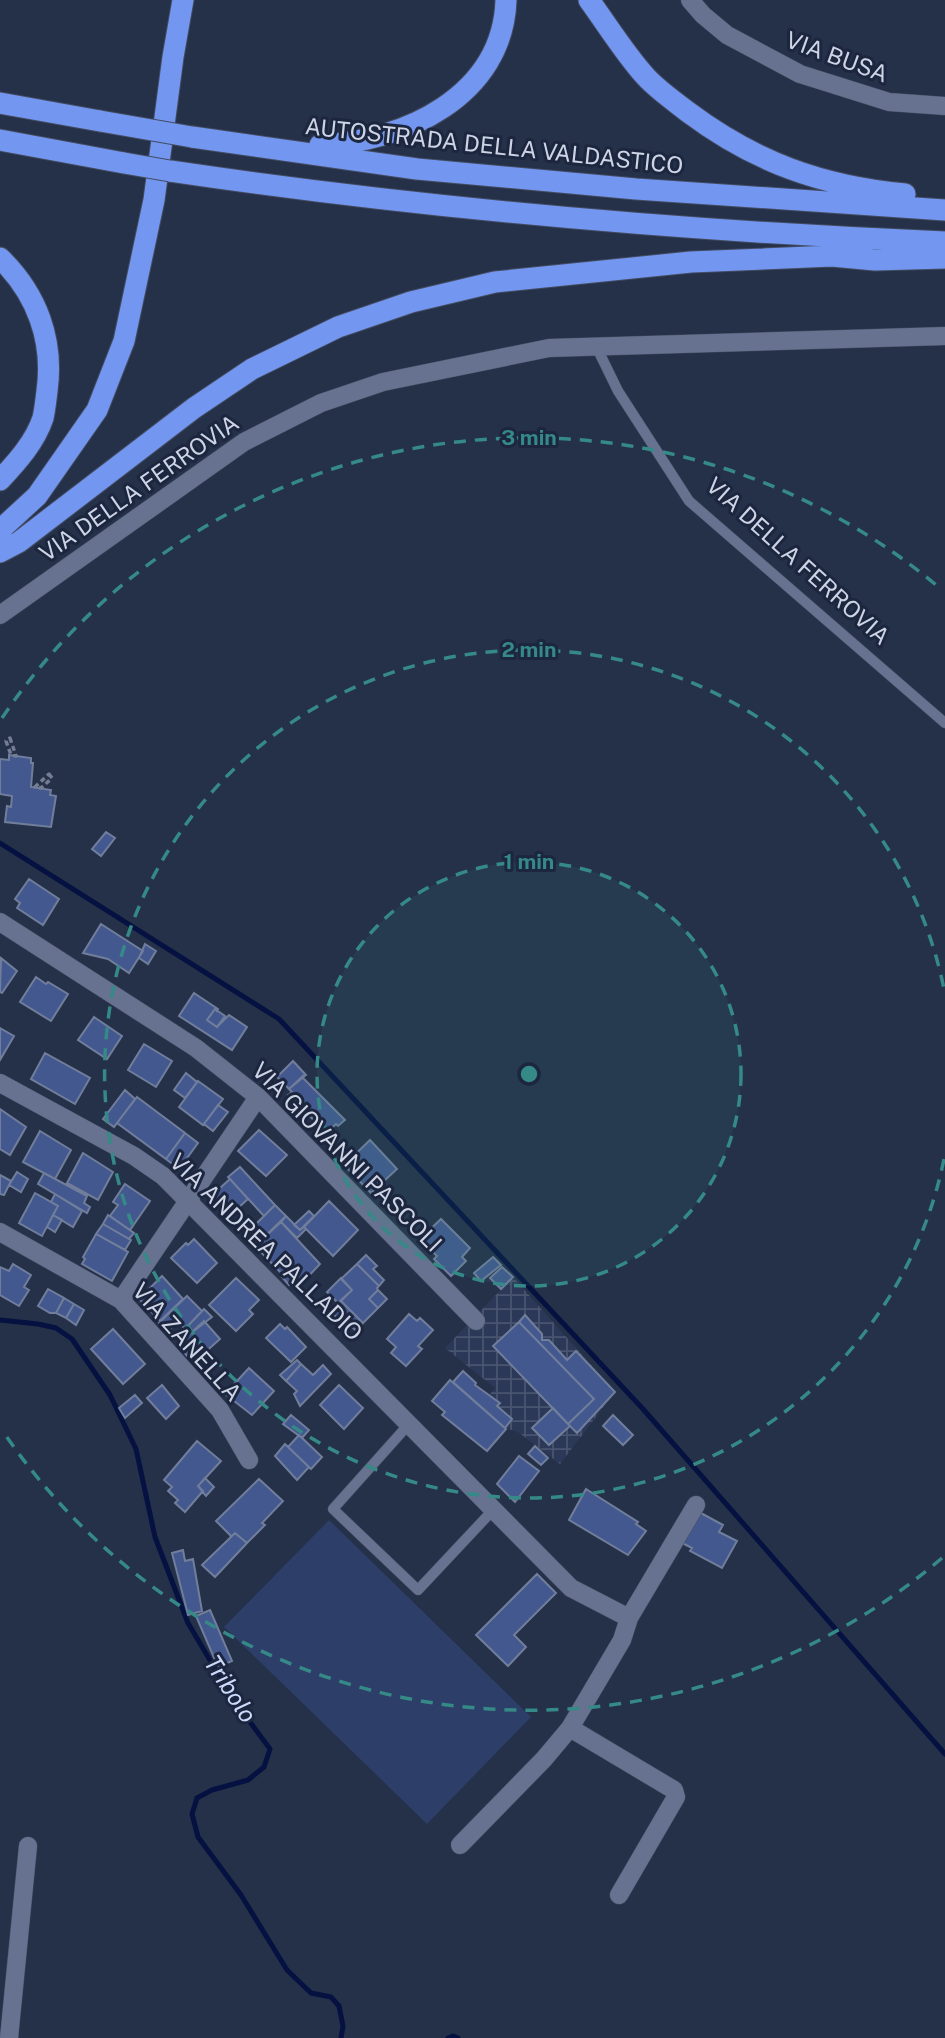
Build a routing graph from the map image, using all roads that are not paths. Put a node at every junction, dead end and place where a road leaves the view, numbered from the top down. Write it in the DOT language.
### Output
graph roads {
  1 [pos="183,0"];
  2 [pos="506,0"];
  3 [pos="589,0"];
  4 [pos="690,0"];
  5 [pos="0,103"];
  6 [pos="945,106"];
  7 [pos="0,140"];
  8 [pos="220,141"];
  9 [pos="945,199"];
  10 [pos="945,210"];
  11 [pos="945,242"];
  12 [pos="0,258"];
  13 [pos="945,258"];
  14 [pos="945,336"];
  15 [pos="596,346"];
  16 [pos="68,452"];
  17 [pos="0,480"];
  18 [pos="0,510"];
  19 [pos="0,530"];
  20 [pos="0,552"];
  21 [pos="0,615"];
  22 [pos="945,723"];
  23 [pos="0,922"];
  24 [pos="0,1083"];
  25 [pos="258,1097"];
  26 [pos="190,1200"];
  27 [pos="0,1232"];
  28 [pos="121,1300"];
  29 [pos="476,1321"];
  30 [pos="409,1424"];
  31 [pos="249,1460"];
  32 [pos="696,1505"];
  33 [pos="494,1509"];
  34 [pos="629,1618"];
  35 [pos="570,1728"];
  36 [pos="460,1845"];
  37 [pos="28,1846"];
  38 [pos="619,1895"];
  39 [pos="0,1943"];
  40 [pos="18,1948"];
  41 [pos="9,2038"];
  1 -- 16 [label="highway"];
  2 -- 8 [label="highway"];
  3 -- 9 [label="highway"];
  4 -- 6 [label="street, VIA BUSA"];
  5 -- 8 [label="highway, AUTOSTRADA DELLA VALDASTICO, bridge"];
  7 -- 11 [label="highway, bridge"];
  8 -- 10 [label="highway, AUTOSTRADA DELLA VALDASTICO"];
  12 -- 17 [label="highway"];
  13 -- 20 [label="highway"];
  14 -- 15 [label="street, VIA DELLA FERROVIA"];
  15 -- 21 [label="street, VIA DELLA FERROVIA"];
  15 -- 22 [label="lane, VIA DELLA FERROVIA"];
  16 -- 18 [label="highway"];
  16 -- 19 [label="highway"];
  23 -- 25 [label="street, VIA GIOVANNI PASCOLI"];
  24 -- 26 [label="street, VIA ANDREA PALLADIO"];
  25 -- 26 [label="street"];
  25 -- 29 [label="street, VIA GIOVANNI PASCOLI"];
  26 -- 28 [label="street"];
  26 -- 30 [label="street, VIA ANDREA PALLADIO"];
  27 -- 28 [label="street, VIA ZANELLA"];
  28 -- 31 [label="street, VIA ZANELLA"];
  30 -- 33 [label="street, VIA ANDREA PALLADIO"];
  30 -- 33 [label="lane"];
  32 -- 34 [label="street"];
  33 -- 34 [label="street, VIA ANDREA PALLADIO"];
  34 -- 35 [label="street"];
  35 -- 36 [label="street"];
  35 -- 38 [label="street"];
  37 -- 40 [label="street"];
  39 -- 40 [label="street"];
  40 -- 41 [label="street"];
}
